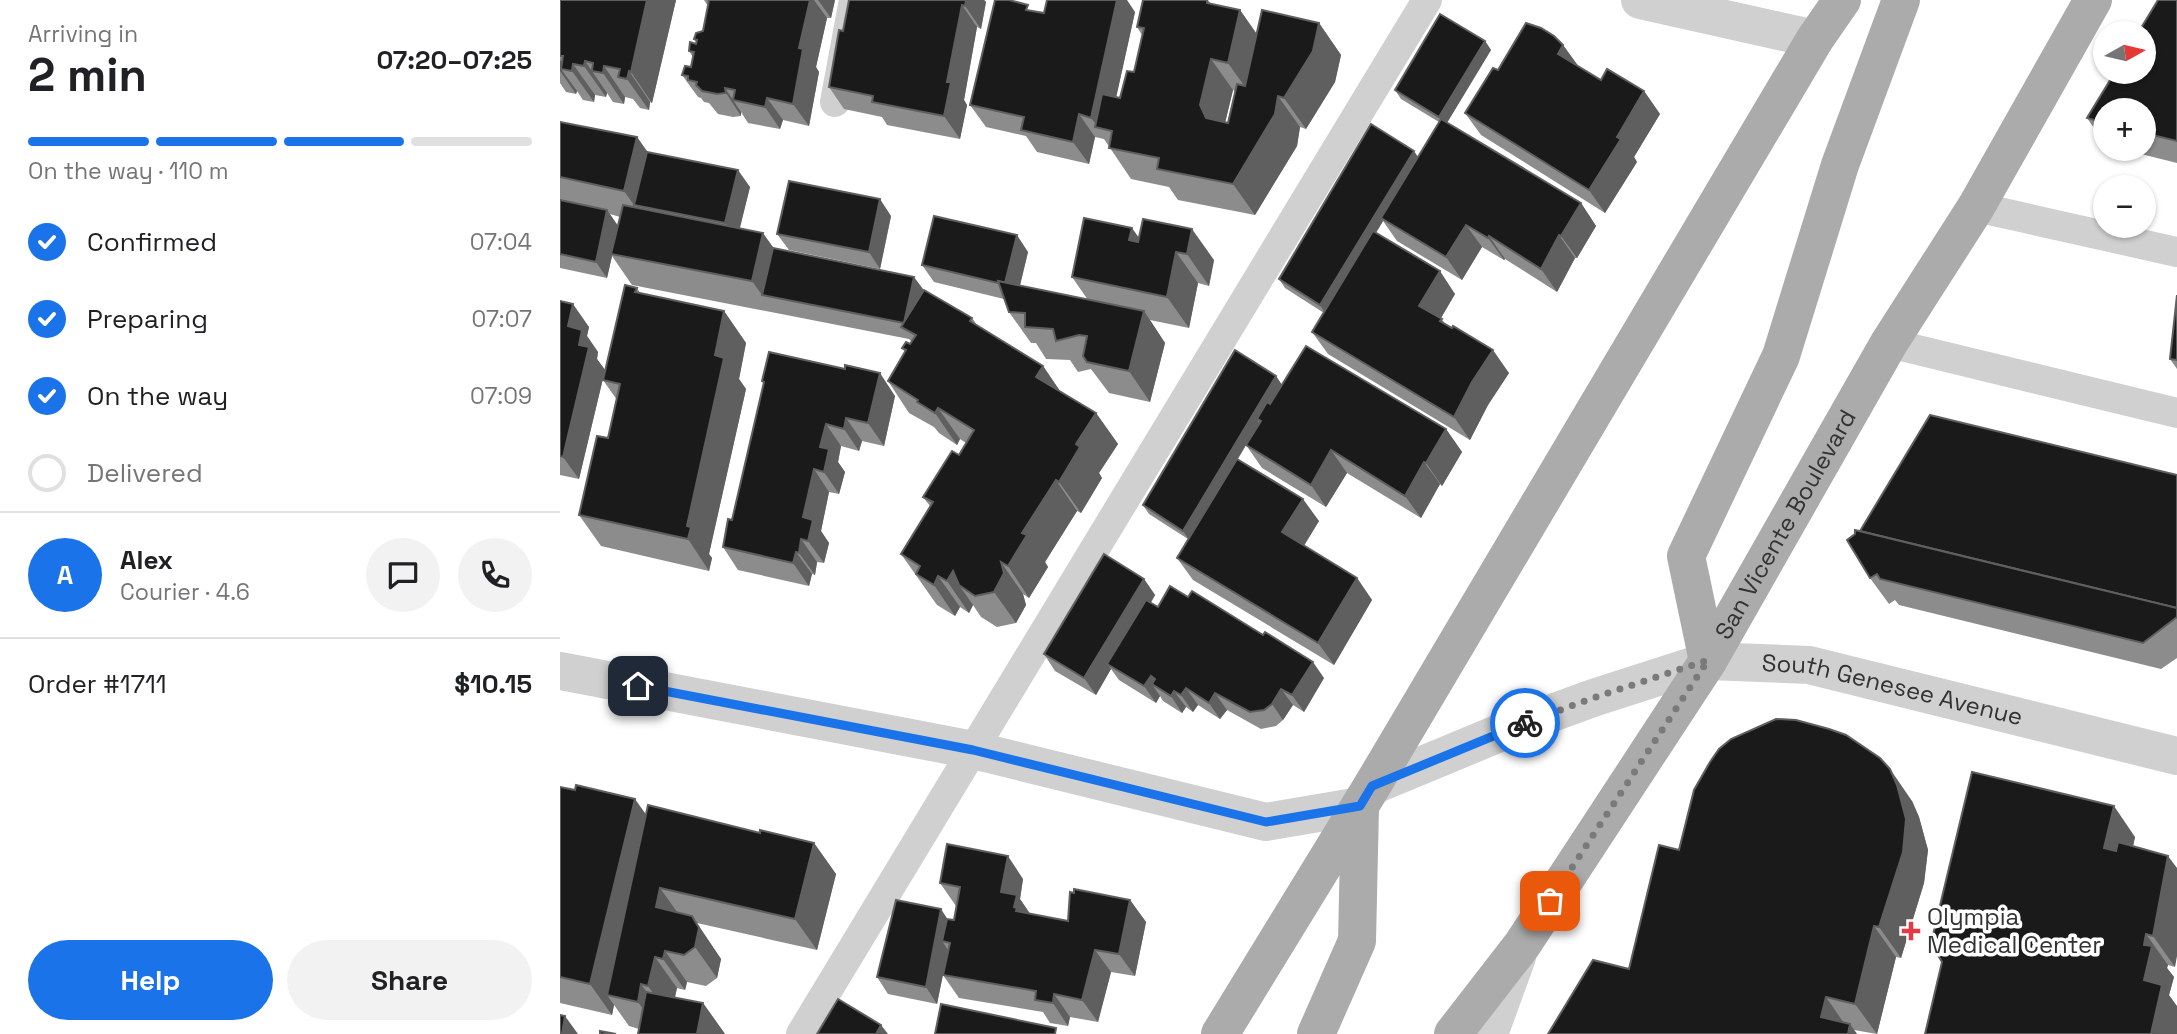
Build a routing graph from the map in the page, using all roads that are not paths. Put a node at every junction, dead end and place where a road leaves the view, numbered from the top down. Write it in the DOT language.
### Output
graph roads {
  1 [pos="854,0"];
  2 [pos="1427,0"];
  3 [pos="1640,0"];
  4 [pos="1842,0"];
  5 [pos="1901,0"];
  6 [pos="2093,0"];
  7 [pos="1815,39"];
  8 [pos="835,102"];
  9 [pos="1976,207"];
  10 [pos="2177,251"];
  11 [pos="1889,344"];
  12 [pos="2177,413"];
  13 [pos="1708,660"];
  14 [pos="560,671"];
  15 [pos="973,750"];
  16 [pos="2177,756"];
  17 [pos="1366,796"];
  18 [pos="1522,945"];
  19 [pos="801,1034"];
  20 [pos="1220,1034"];
  21 [pos="1316,1034"];
  22 [pos="1453,1034"];
  23 [pos="1489,1034"];
  1 -- 8 [label="lane"];
  2 -- 15 [label="lane"];
  3 -- 7 [label="street"];
  4 -- 7 [label="main road"];
  5 -- 13 [label="main road"];
  6 -- 9 [label="main road, San Vicente Boulevard"];
  7 -- 17 [label="main road"];
  9 -- 10 [label="lane"];
  9 -- 11 [label="main road, San Vicente Boulevard"];
  11 -- 12 [label="lane"];
  11 -- 13 [label="main road, San Vicente Boulevard"];
  13 -- 16 [label="street, South Genesee Avenue"];
  13 -- 17 [label="street, South Genesee Avenue"];
  13 -- 18 [label="main road, San Vicente Boulevard"];
  14 -- 15 [label="street, South Genesee Avenue"];
  15 -- 17 [label="street, South Genesee Avenue"];
  15 -- 19 [label="lane"];
  17 -- 20 [label="main road"];
  17 -- 21 [label="main road"];
  18 -- 22 [label="main road, San Vicente Boulevard"];
  18 -- 23 [label="street"];
}
